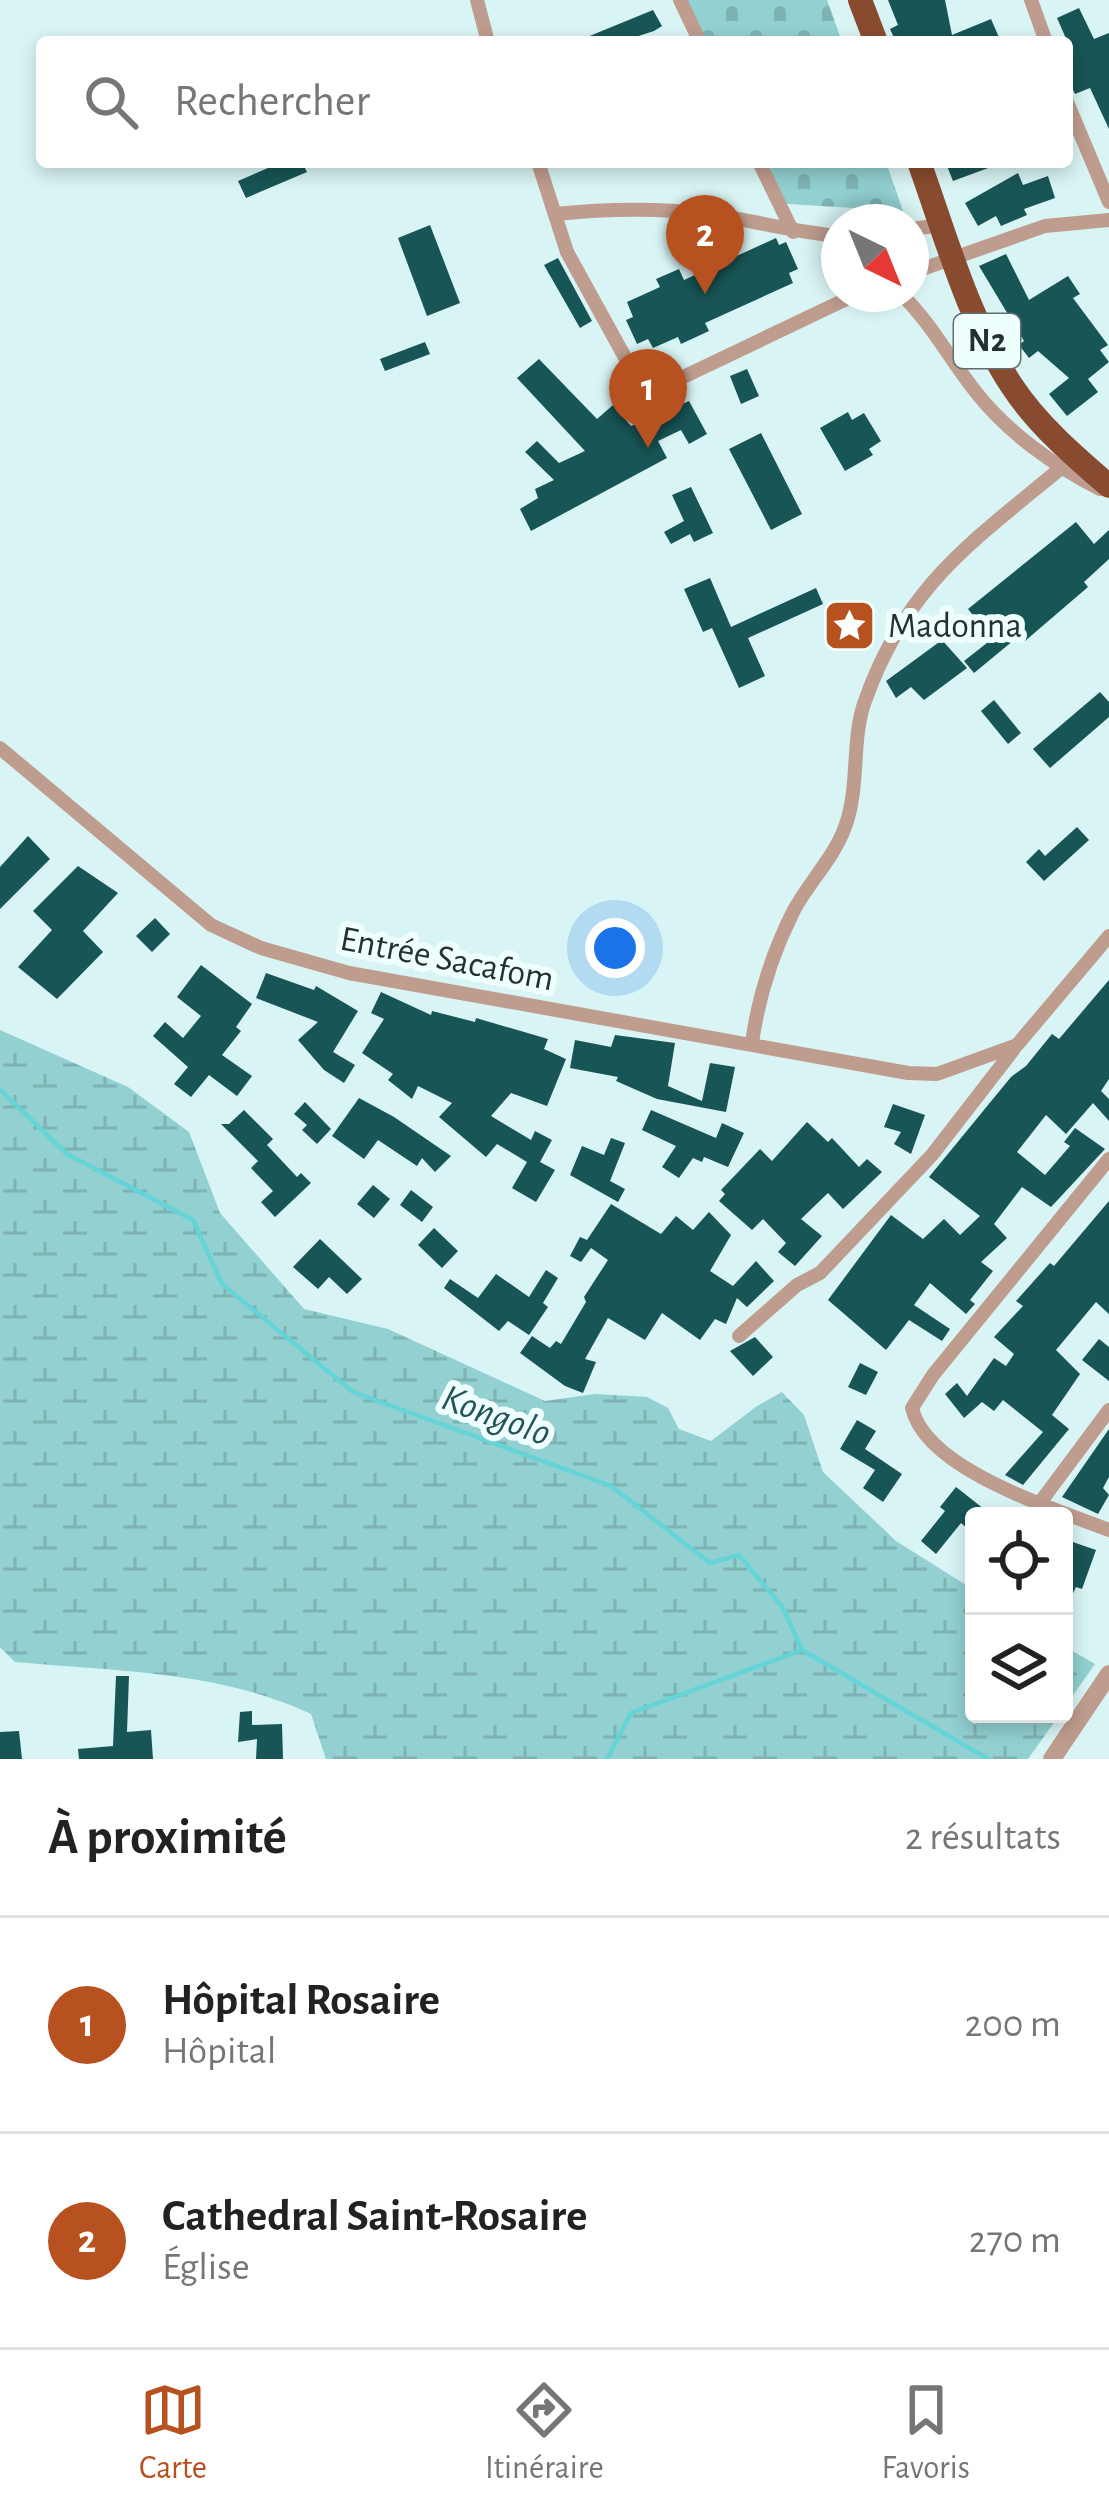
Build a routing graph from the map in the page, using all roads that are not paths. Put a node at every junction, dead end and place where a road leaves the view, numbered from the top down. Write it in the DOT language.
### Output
graph roads {
  1 [pos="477,0"];
  2 [pos="680,0"];
  3 [pos="860,0"];
  4 [pos="1031,0"];
  5 [pos="486,36"];
  6 [pos="697,36"];
  7 [pos="874,36"];
  8 [pos="1044,36"];
  9 [pos="1073,116"];
  10 [pos="540,168"];
  11 [pos="762,168"];
  12 [pos="921,168"];
  13 [pos="1109,202"];
  14 [pos="555,214"];
  15 [pos="1109,220"];
  16 [pos="942,225"];
  17 [pos="929,227"];
  18 [pos="793,232"];
  19 [pos="821,234"];
  20 [pos="955,259"];
  21 [pos="929,267"];
  22 [pos="821,311"];
  23 [pos="920,312"];
  24 [pos="1061,468"];
  25 [pos="1109,490"];
  26 [pos="0,748"];
  27 [pos="1109,936"];
  28 [pos="752,1042"];
  29 [pos="1017,1045"];
  30 [pos="1109,1159"];
  31 [pos="739,1336"];
  32 [pos="1109,1410"];
  33 [pos="1039,1504"];
  34 [pos="1109,1530"];
  35 [pos="1109,1674"];
  36 [pos="1052,1759"];
  1 -- 5 [label="street"];
  2 -- 6 [label="street"];
  3 -- 7 [label="highway"];
  4 -- 8 [label="street"];
  9 -- 13 [label="street"];
  10 -- 14 [label="street"];
  11 -- 18 [label="street"];
  12 -- 16 [label="highway, N2"];
  14 -- 18 [label="street"];
  14 -- 22 [label="street"];
  15 -- 20 [label="street"];
  16 -- 17 [label="street"];
  16 -- 20 [label="highway, N2"];
  18 -- 19 [label="street"];
  20 -- 21 [label="street"];
  20 -- 25 [label="highway, N2"];
  23 -- 24 [label="street"];
  24 -- 25 [label="street"];
  24 -- 28 [label="street"];
  26 -- 28 [label="street, Entrée Sacafom"];
  27 -- 29 [label="street, Entrée Sacafom"];
  28 -- 29 [label="street, Entrée Sacafom"];
  29 -- 31 [label="street"];
  30 -- 33 [label="street"];
  32 -- 33 [label="street"];
  33 -- 34 [label="street"];
  35 -- 36 [label="street"];
}
